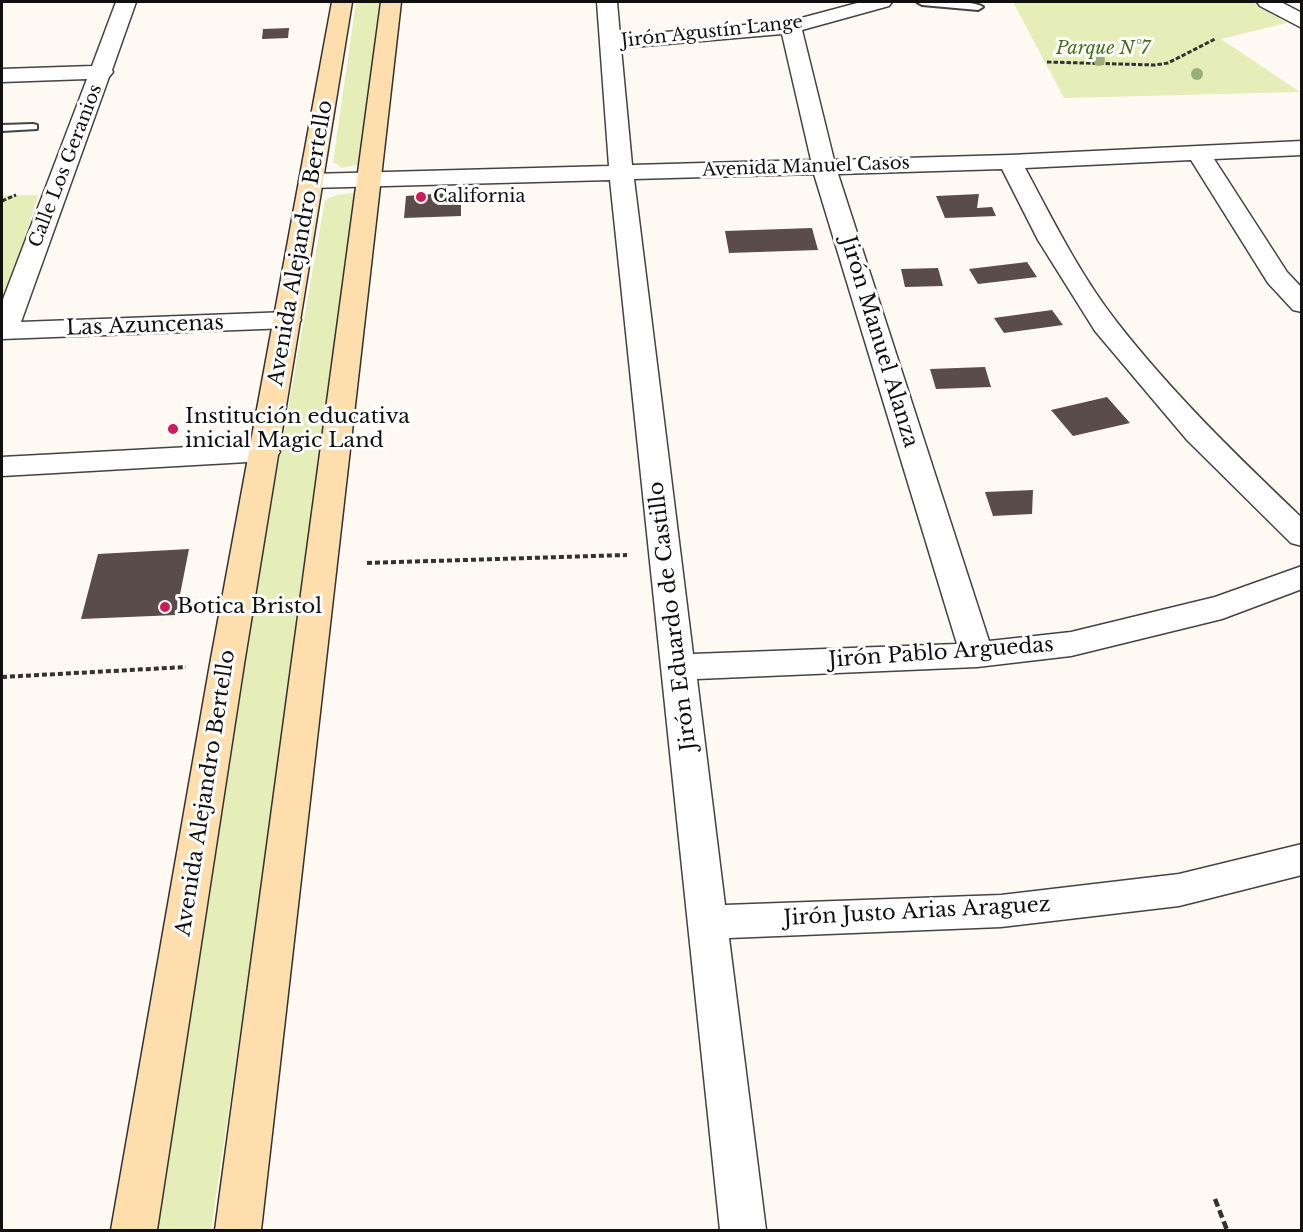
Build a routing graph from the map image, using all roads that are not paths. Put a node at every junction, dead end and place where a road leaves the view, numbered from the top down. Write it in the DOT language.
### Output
graph roads {
  1 [pos="126,2"];
  2 [pos="342,2"];
  3 [pos="391,2"];
  4 [pos="607,2"];
  5 [pos="882,2"];
  6 [pos="922,2"];
  7 [pos="1267,2"];
  8 [pos="978,7"];
  9 [pos="1302,22"];
  10 [pos="791,27"];
  11 [pos="610,43"];
  12 [pos="102,72"];
  13 [pos="2,75"];
  14 [pos="33,127"];
  15 [pos="2,128"];
  16 [pos="1302,148"];
  17 [pos="1199,154"];
  18 [pos="1010,162"];
  19 [pos="824,167"];
  20 [pos="621,172"];
  21 [pos="369,180"];
  22 [pos="311,181"];
  23 [pos="1289,277"];
  24 [pos="1302,304"];
  25 [pos="288,320"];
  26 [pos="3,331"];
  27 [pos="265,452"];
  28 [pos="2,467"];
  29 [pos="1302,536"];
  30 [pos="1302,577"];
  31 [pos="977,655"];
  32 [pos="679,667"];
  33 [pos="1302,859"];
  34 [pos="708,922"];
  35 [pos="134,1230"];
  36 [pos="238,1230"];
  37 [pos="743,1230"];
  1 -- 12 [label="street, Calle Los Geranios"];
  2 -- 22 [label="main road, Avenida Alejandro Bertello"];
  3 -- 21 [label="main road"];
  4 -- 11 [label="street, Jirón Eduardo de Castillo"];
  5 -- 10 [label="street, Jirón Agustín Lange"];
  6 -- 8 [label="lane"];
  7 -- 9 [label="street"];
  10 -- 11 [label="street, Jirón Agustín Lange"];
  10 -- 19 [label="street, Jirón Manuel Alanza"];
  11 -- 20 [label="street, Jirón Eduardo de Castillo"];
  12 -- 13 [label="street"];
  12 -- 26 [label="street, Calle Los Geranios"];
  14 -- 15 [label="lane"];
  16 -- 17 [label="street, Avenida Manuel Casos"];
  17 -- 18 [label="street, Avenida Manuel Casos"];
  17 -- 23 [label="street"];
  18 -- 19 [label="street, Avenida Manuel Casos"];
  18 -- 29 [label="street"];
  19 -- 20 [label="street, Avenida Manuel Casos"];
  19 -- 31 [label="street, Jirón Manuel Alanza"];
  20 -- 21 [label="street, Avenida Manuel Casos"];
  20 -- 32 [label="street, Jirón Eduardo de Castillo"];
  21 -- 22 [label="street, Avenida Manuel Casos"];
  21 -- 36 [label="main road"];
  22 -- 25 [label="main road, Avenida Alejandro Bertello"];
  23 -- 24 [label="street"];
  25 -- 26 [label="street, Las Azuncenas"];
  25 -- 27 [label="main road, Avenida Alejandro Bertello"];
  27 -- 28 [label="street"];
  27 -- 35 [label="main road, Avenida Alejandro Bertello"];
  30 -- 31 [label="street, Jirón Pablo Arguedas"];
  31 -- 32 [label="street, Jirón Pablo Arguedas"];
  32 -- 34 [label="street, Jirón Eduardo de Castillo"];
  33 -- 34 [label="street, Jirón Justo Arias Araguez"];
  34 -- 37 [label="street, Jirón Eduardo de Castillo"];
}
